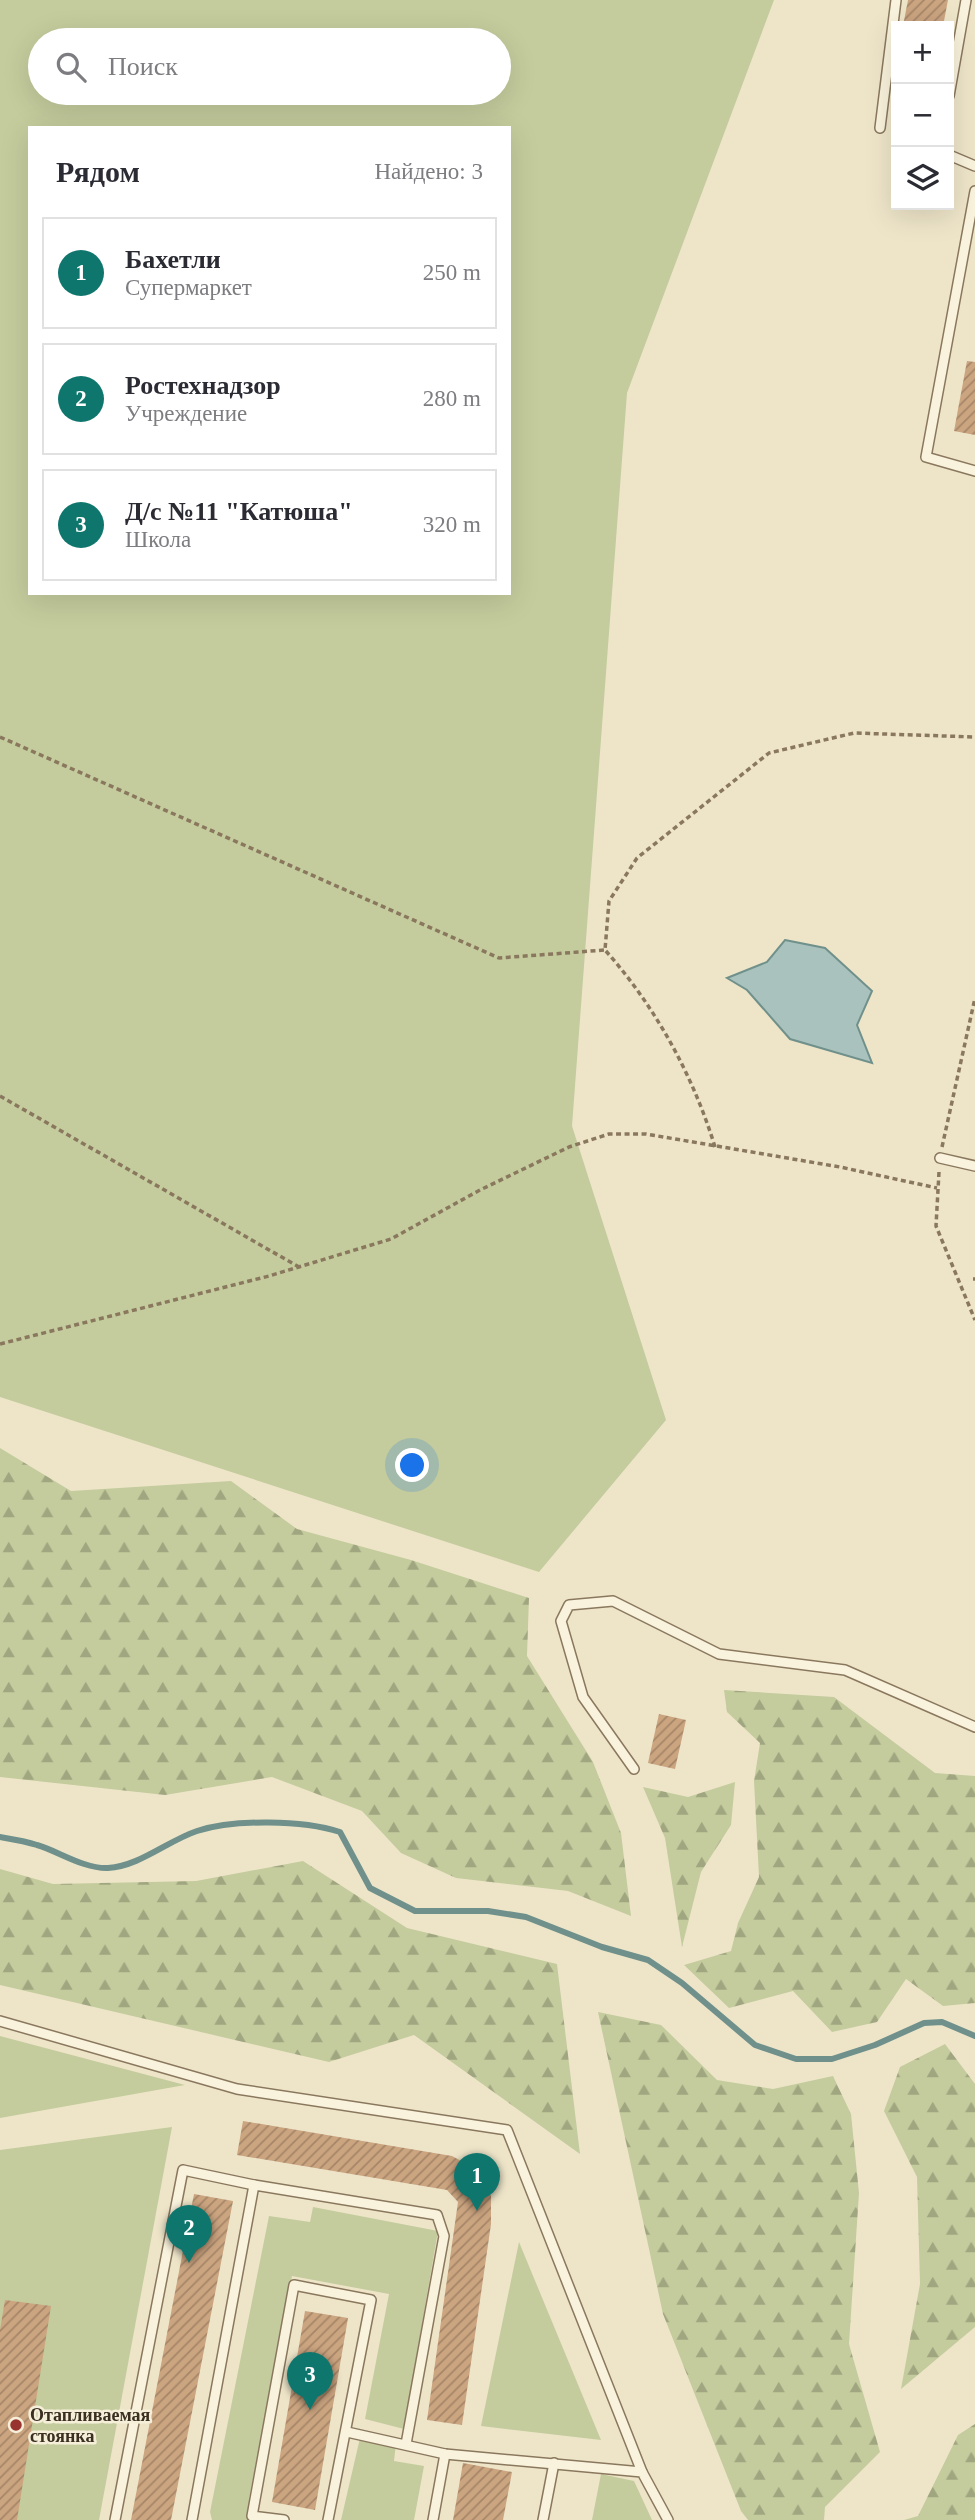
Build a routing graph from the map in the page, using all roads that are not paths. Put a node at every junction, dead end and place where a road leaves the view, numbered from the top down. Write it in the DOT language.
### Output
graph roads {
  1 [pos="896,0"];
  2 [pos="966,0"];
  3 [pos="951,84"];
  4 [pos="880,128"];
  5 [pos="954,157"];
  6 [pos="975,166"];
  7 [pos="975,191"];
  8 [pos="975,471"];
  9 [pos="940,1158"];
  10 [pos="975,1166"];
  11 [pos="975,1727"];
  12 [pos="634,1769"];
  13 [pos="0,2021"];
  14 [pos="254,2185"];
  15 [pos="347,2432"];
  16 [pos="406,2444"];
  17 [pos="445,2454"];
  18 [pos="554,2463"];
  19 [pos="642,2472"];
  20 [pos="115,2520"];
  21 [pos="191,2520"];
  22 [pos="284,2520"];
  23 [pos="328,2520"];
  24 [pos="433,2520"];
  25 [pos="544,2520"];
  26 [pos="668,2520"];
  1 -- 4 [label="lane"];
  2 -- 3 [label="lane"];
  5 -- 6 [label="lane"];
  7 -- 8 [label="lane"];
  9 -- 10 [label="lane"];
  11 -- 12 [label="lane"];
  13 -- 19 [label="lane"];
  14 -- 16 [label="lane"];
  14 -- 20 [label="lane"];
  14 -- 21 [label="lane"];
  15 -- 16 [label="lane"];
  15 -- 22 [label="lane"];
  15 -- 23 [label="lane"];
  16 -- 17 [label="lane"];
  17 -- 18 [label="lane"];
  17 -- 24 [label="lane"];
  18 -- 19 [label="lane"];
  18 -- 25 [label="lane"];
  19 -- 26 [label="lane"];
}
